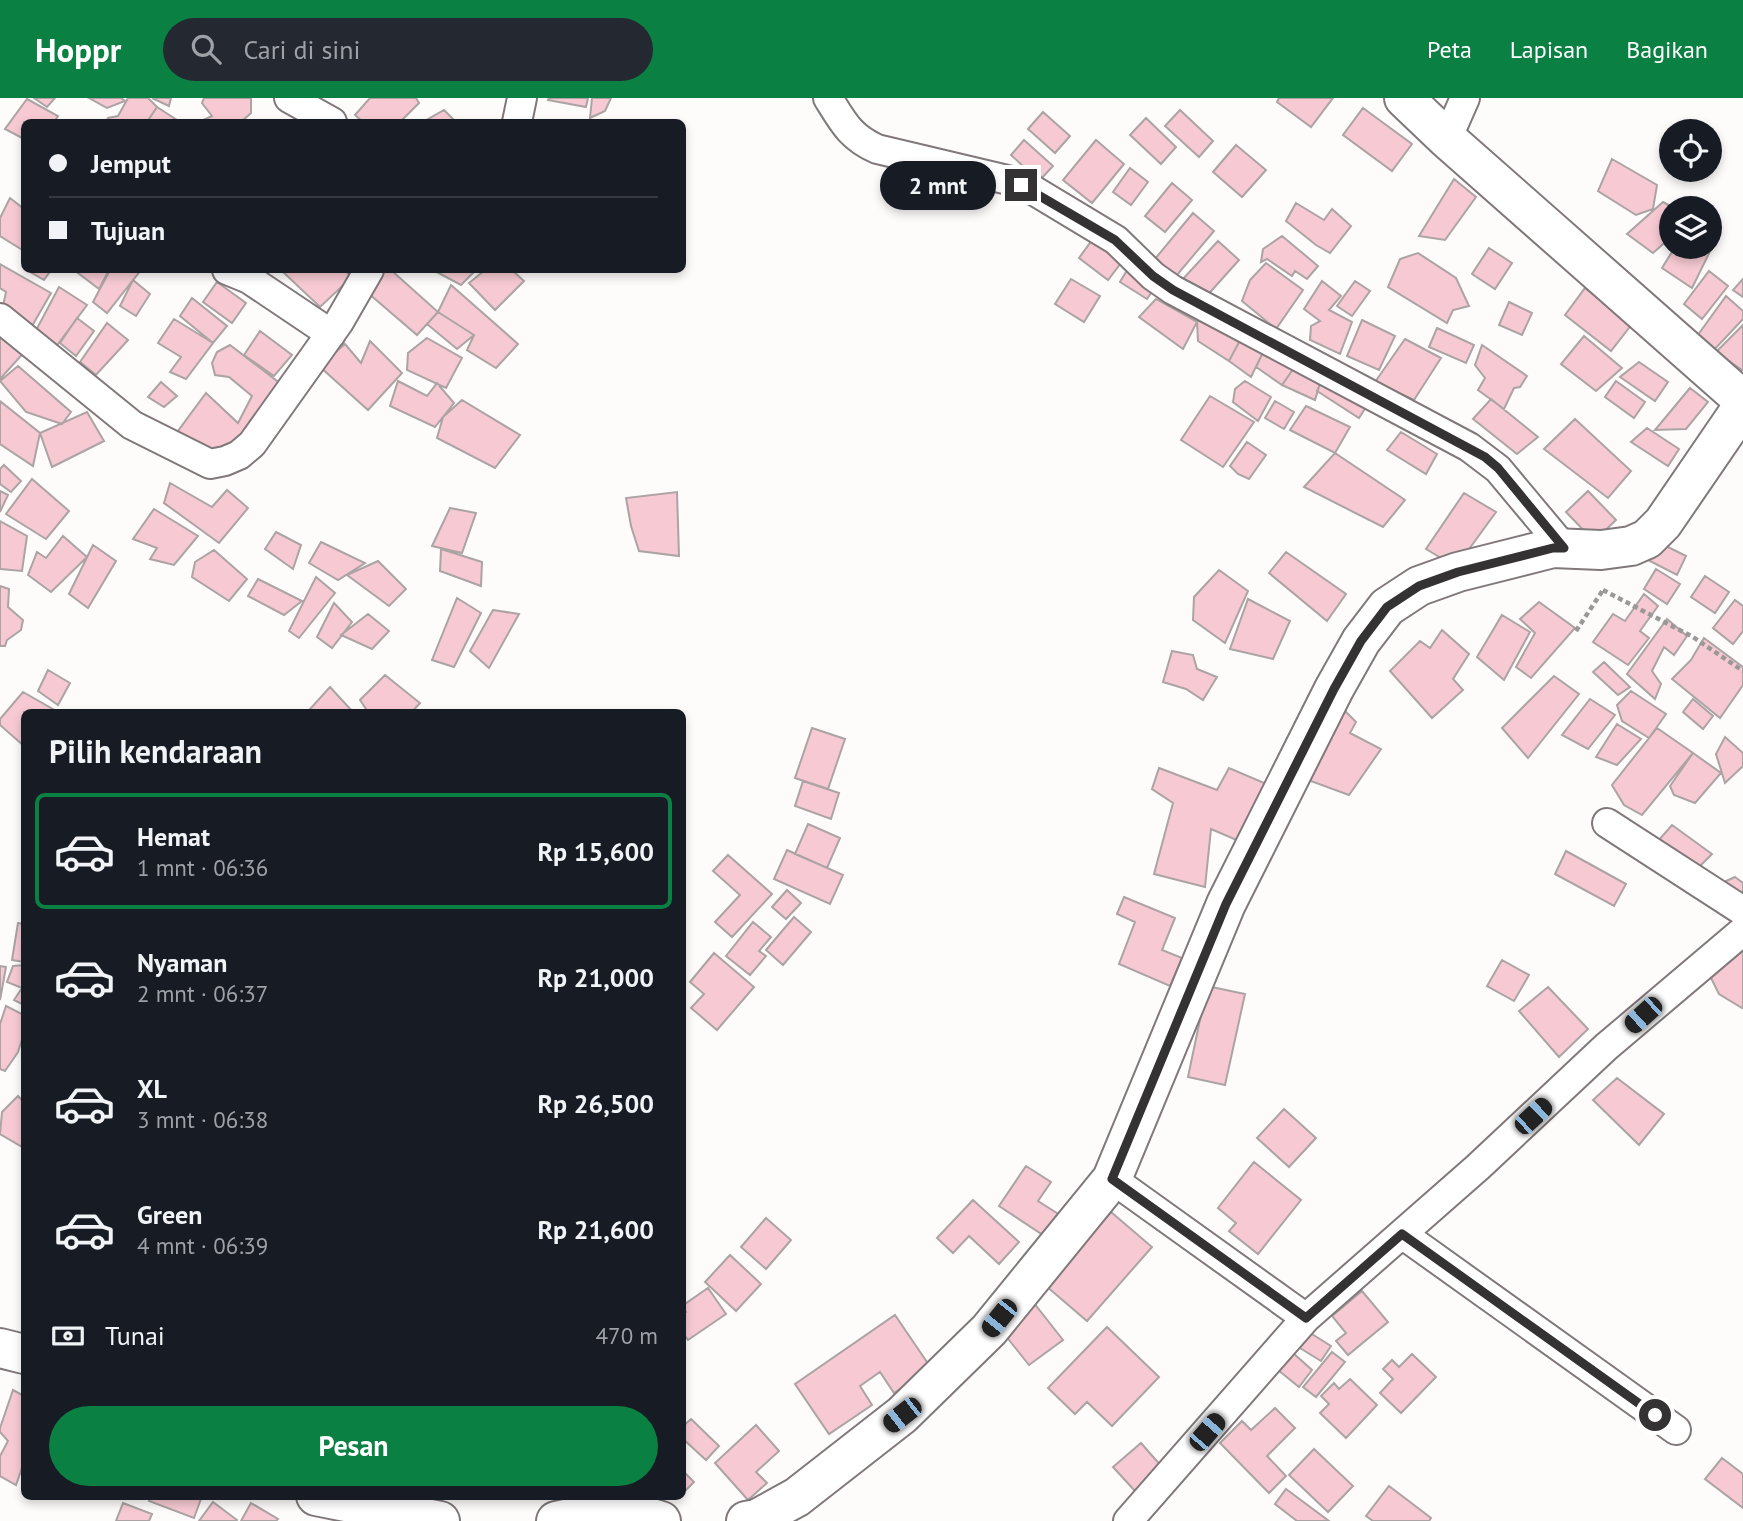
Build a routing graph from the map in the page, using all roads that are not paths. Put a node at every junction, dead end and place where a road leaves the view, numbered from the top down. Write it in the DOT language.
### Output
graph roads {
  1 [pos="289,98"];
  2 [pos="828,98"];
  3 [pos="1404,98"];
  4 [pos="1465,98"];
  5 [pos="327,119"];
  6 [pos="1447,139"];
  7 [pos="234,273"];
  8 [pos="367,273"];
  9 [pos="0,318"];
  10 [pos="331,334"];
  11 [pos="1743,400"];
  12 [pos="1743,406"];
  13 [pos="1564,548"];
  14 [pos="1607,823"];
  15 [pos="1743,911"];
  16 [pos="1743,931"];
  17 [pos="1112,1179"];
  18 [pos="1402,1234"];
  19 [pos="1306,1318"];
  20 [pos="0,1348"];
  21 [pos="21,1353"];
  22 [pos="1676,1430"];
  23 [pos="336,1500"];
  24 [pos="440,1521"];
  25 [pos="556,1521"];
  26 [pos="661,1521"];
  27 [pos="746,1521"];
  28 [pos="1128,1521"];
  1 -- 5 [label="street"];
  2 -- 13 [label="street"];
  3 -- 6 [label="street"];
  4 -- 6 [label="street"];
  6 -- 11 [label="street"];
  7 -- 10 [label="street"];
  8 -- 10 [label="street"];
  9 -- 10 [label="street"];
  12 -- 13 [label="street"];
  13 -- 17 [label="street"];
  14 -- 15 [label="street"];
  16 -- 18 [label="street"];
  17 -- 19 [label="street"];
  17 -- 27 [label="street"];
  18 -- 19 [label="street"];
  18 -- 22 [label="street"];
  19 -- 28 [label="street"];
  20 -- 21 [label="street"];
  23 -- 24 [label="street"];
  25 -- 26 [label="street"];
}
